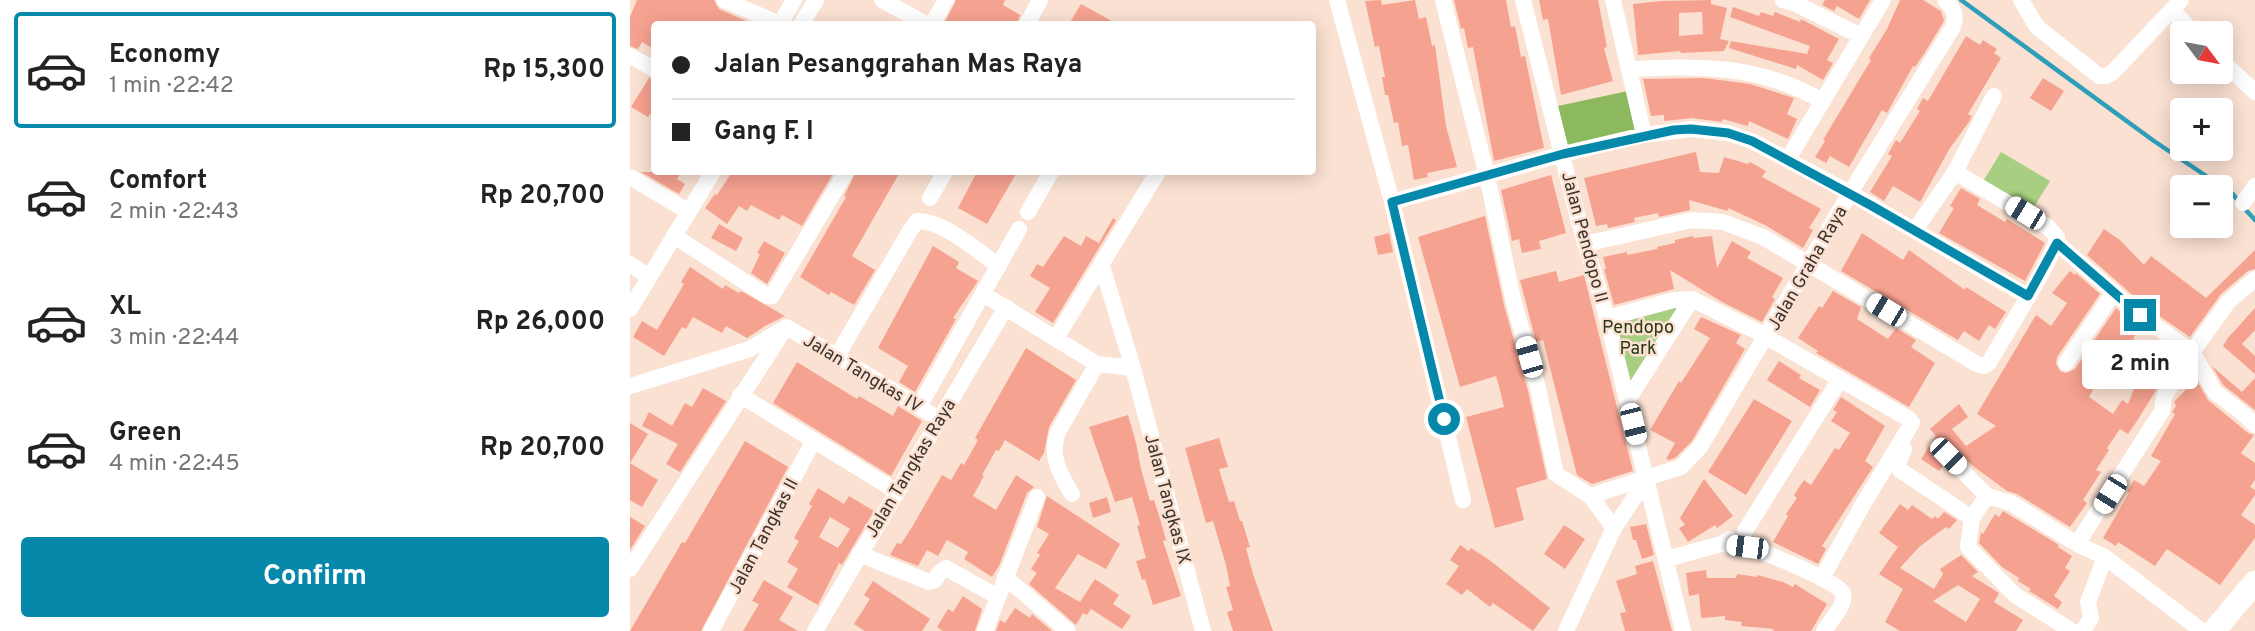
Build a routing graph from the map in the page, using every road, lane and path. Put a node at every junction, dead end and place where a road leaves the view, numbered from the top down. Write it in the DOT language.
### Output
graph roads {
  1 [pos="724,0"];
  2 [pos="794,0"];
  3 [pos="816,0"];
  4 [pos="882,0"];
  5 [pos="946,0"];
  6 [pos="1040,0"];
  7 [pos="1338,0"];
  8 [pos="1443,0"];
  9 [pos="1523,0"];
  10 [pos="1613,0"];
  11 [pos="1783,0"];
  12 [pos="1883,0"];
  13 [pos="1945,0"];
  14 [pos="2021,0"];
  15 [pos="2177,5"];
  16 [pos="773,21"];
  17 [pos="782,21"];
  18 [pos="803,21"];
  19 [pos="923,21"];
  20 [pos="931,21"];
  21 [pos="1029,21"];
  22 [pos="2187,21"];
  23 [pos="1861,36"];
  24 [pos="630,56"];
  25 [pos="651,67"];
  26 [pos="1630,69"];
  27 [pos="2233,71"];
  28 [pos="2255,92"];
  29 [pos="1994,96"];
  30 [pos="1822,101"];
  31 [pos="1644,135"];
  32 [pos="1563,154"];
  33 [pos="1788,159"];
  34 [pos="1955,172"];
  35 [pos="711,175"];
  36 [pos="844,175"];
  37 [pos="943,175"];
  38 [pos="1049,175"];
  39 [pos="1156,175"];
  40 [pos="1487,176"];
  41 [pos="630,177"];
  42 [pos="2255,186"];
  43 [pos="1850,194"];
  44 [pos="930,198"];
  45 [pos="1392,202"];
  46 [pos="2243,203"];
  47 [pos="689,212"];
  48 [pos="1028,212"];
  49 [pos="1019,229"];
  50 [pos="1915,230"];
  51 [pos="674,236"];
  52 [pos="2057,243"];
  53 [pos="1585,244"];
  54 [pos="630,264"];
  55 [pos="1810,265"];
  56 [pos="999,266"];
  57 [pos="1102,266"];
  58 [pos="649,277"];
  59 [pos="2255,279"];
  60 [pos="2114,292"];
  61 [pos="983,294"];
  62 [pos="2028,296"];
  63 [pos="1692,299"];
  64 [pos="1006,307"];
  65 [pos="630,309"];
  66 [pos="1607,318"];
  67 [pos="786,327"];
  68 [pos="1767,337"];
  69 [pos="1056,338"];
  70 [pos="2192,352"];
  71 [pos="837,356"];
  72 [pos="2066,363"];
  73 [pos="1097,364"];
  74 [pos="1133,368"];
  75 [pos="1840,379"];
  76 [pos="630,386"];
  77 [pos="740,395"];
  78 [pos="1627,401"];
  79 [pos="919,407"];
  80 [pos="939,419"];
  81 [pos="1911,425"];
  82 [pos="2255,425"];
  83 [pos="814,440"];
  84 [pos="1948,456"];
  85 [pos="1647,478"];
  86 [pos="896,491"];
  87 [pos="1072,494"];
  88 [pos="1037,496"];
  89 [pos="1590,496"];
  90 [pos="1987,496"];
  91 [pos="1463,500"];
  92 [pos="1972,518"];
  93 [pos="1614,528"];
  94 [pos="1746,539"];
  95 [pos="2077,544"];
  96 [pos="859,554"];
  97 [pos="2105,557"];
  98 [pos="1667,559"];
  99 [pos="630,569"];
  100 [pos="1005,577"];
  101 [pos="1822,578"];
  102 [pos="2255,582"];
  103 [pos="998,597"];
  104 [pos="711,631"];
  105 [pos="815,631"];
  106 [pos="985,631"];
  107 [pos="1068,631"];
  108 [pos="1203,631"];
  109 [pos="1566,631"];
  110 [pos="1683,631"];
  111 [pos="1824,631"];
  112 [pos="2072,631"];
  113 [pos="2084,631"];
  114 [pos="2202,631"];
  115 [pos="2214,631"];
  1 -- 16 [label="street"];
  2 -- 17 [label="street"];
  3 -- 18 [label="street"];
  4 -- 19 [label="street"];
  5 -- 20 [label="street"];
  6 -- 21 [label="street"];
  7 -- 45 [label="street"];
  8 -- 40 [label="street"];
  9 -- 32 [label="street, Jalan Pendopo II"];
  10 -- 26 [label="street"];
  11 -- 23 [label="street"];
  12 -- 23 [label="street"];
  13 -- 43 [label="street, Jalan Graha Raya"];
  14 -- 15 [label="street"];
  15 -- 22 [label="street"];
  23 -- 30 [label="street"];
  24 -- 25 [label="street"];
  26 -- 30 [label="street"];
  26 -- 31 [label="street"];
  27 -- 28 [label="street"];
  29 -- 34 [label="street"];
  30 -- 33 [label="street"];
  31 -- 32 [label="street"];
  31 -- 33 [label="street"];
  32 -- 40 [label="street"];
  32 -- 53 [label="street, Jalan Pendopo II"];
  33 -- 43 [label="street"];
  34 -- 50 [label="street"];
  34 -- 52 [label="street"];
  35 -- 47 [label="street"];
  36 -- 51 [label="street"];
  37 -- 44 [label="street"];
  38 -- 48 [label="street"];
  39 -- 57 [label="street"];
  40 -- 45 [label="street"];
  40 -- 89 [label="street"];
  41 -- 47 [label="street"];
  42 -- 46 [label="street"];
  43 -- 50 [label="street"];
  43 -- 55 [label="street, Jalan Graha Raya"];
  45 -- 91 [label="street"];
  47 -- 51 [label="street"];
  49 -- 56 [label="street"];
  50 -- 62 [label="street"];
  51 -- 58 [label="street"];
  52 -- 60 [label="street"];
  52 -- 62 [label="street"];
  53 -- 55 [label="street"];
  53 -- 66 [label="street, Jalan Pendopo II"];
  54 -- 58 [label="street"];
  55 -- 62 [label="street"];
  55 -- 68 [label="street, Jalan Graha Raya"];
  56 -- 61 [label="street"];
  56 -- 71 [label="street"];
  57 -- 69 [label="street"];
  57 -- 74 [label="street, Jalan Tangkas IX"];
  58 -- 65 [label="street"];
  59 -- 70 [label="street"];
  60 -- 70 [label="street"];
  60 -- 72 [label="street"];
  61 -- 64 [label="street"];
  61 -- 79 [label="street"];
  63 -- 66 [label="street"];
  63 -- 68 [label="street"];
  63 -- 78 [label="street"];
  64 -- 69 [label="street"];
  64 -- 80 [label="street, Jalan Tangkas Raya"];
  66 -- 78 [label="street, Jalan Pendopo II"];
  67 -- 71 [label="street, Jalan Tangkas IV"];
  67 -- 76 [label="street"];
  67 -- 77 [label="street, Jalan Tangkas IV"];
  68 -- 75 [label="street"];
  68 -- 85 [label="street, Jalan Graha Raya"];
  69 -- 73 [label="street"];
  70 -- 82 [label="street"];
  70 -- 95 [label="street"];
  71 -- 79 [label="street, Jalan Tangkas IV"];
  73 -- 74 [label="street"];
  73 -- 87 [label="street"];
  74 -- 108 [label="street, Jalan Tangkas IX"];
  75 -- 81 [label="street"];
  75 -- 94 [label="street"];
  77 -- 83 [label="street"];
  77 -- 99 [label="street, Jalan Tangkas IV"];
  78 -- 85 [label="street, Jalan Pendopo II"];
  79 -- 80 [label="street, Jalan Tangkas IV"];
  80 -- 86 [label="street, Jalan Tangkas Raya"];
  81 -- 92 [label="street"];
  81 -- 101 [label="street"];
  83 -- 86 [label="street"];
  83 -- 104 [label="street, Jalan Tangkas II"];
  84 -- 90 [label="street"];
  85 -- 89 [label="street, Jalan Graha Raya"];
  85 -- 93 [label="street"];
  85 -- 98 [label="street, Jalan Pendopo II"];
  86 -- 96 [label="street, Jalan Tangkas Raya"];
  88 -- 100 [label="street"];
  89 -- 93 [label="street"];
  90 -- 92 [label="street"];
  90 -- 95 [label="street"];
  92 -- 112 [label="street"];
  93 -- 109 [label="street"];
  94 -- 98 [label="street"];
  94 -- 101 [label="street"];
  95 -- 97 [label="street"];
  96 -- 103 [label="street"];
  96 -- 105 [label="street, Jalan Tangkas Raya"];
  97 -- 113 [label="street"];
  97 -- 114 [label="street"];
  98 -- 110 [label="street, Jalan Pendopo II"];
  100 -- 103 [label="street"];
  100 -- 107 [label="street"];
  101 -- 111 [label="street"];
  102 -- 115 [label="street"];
  103 -- 106 [label="street"];
}
